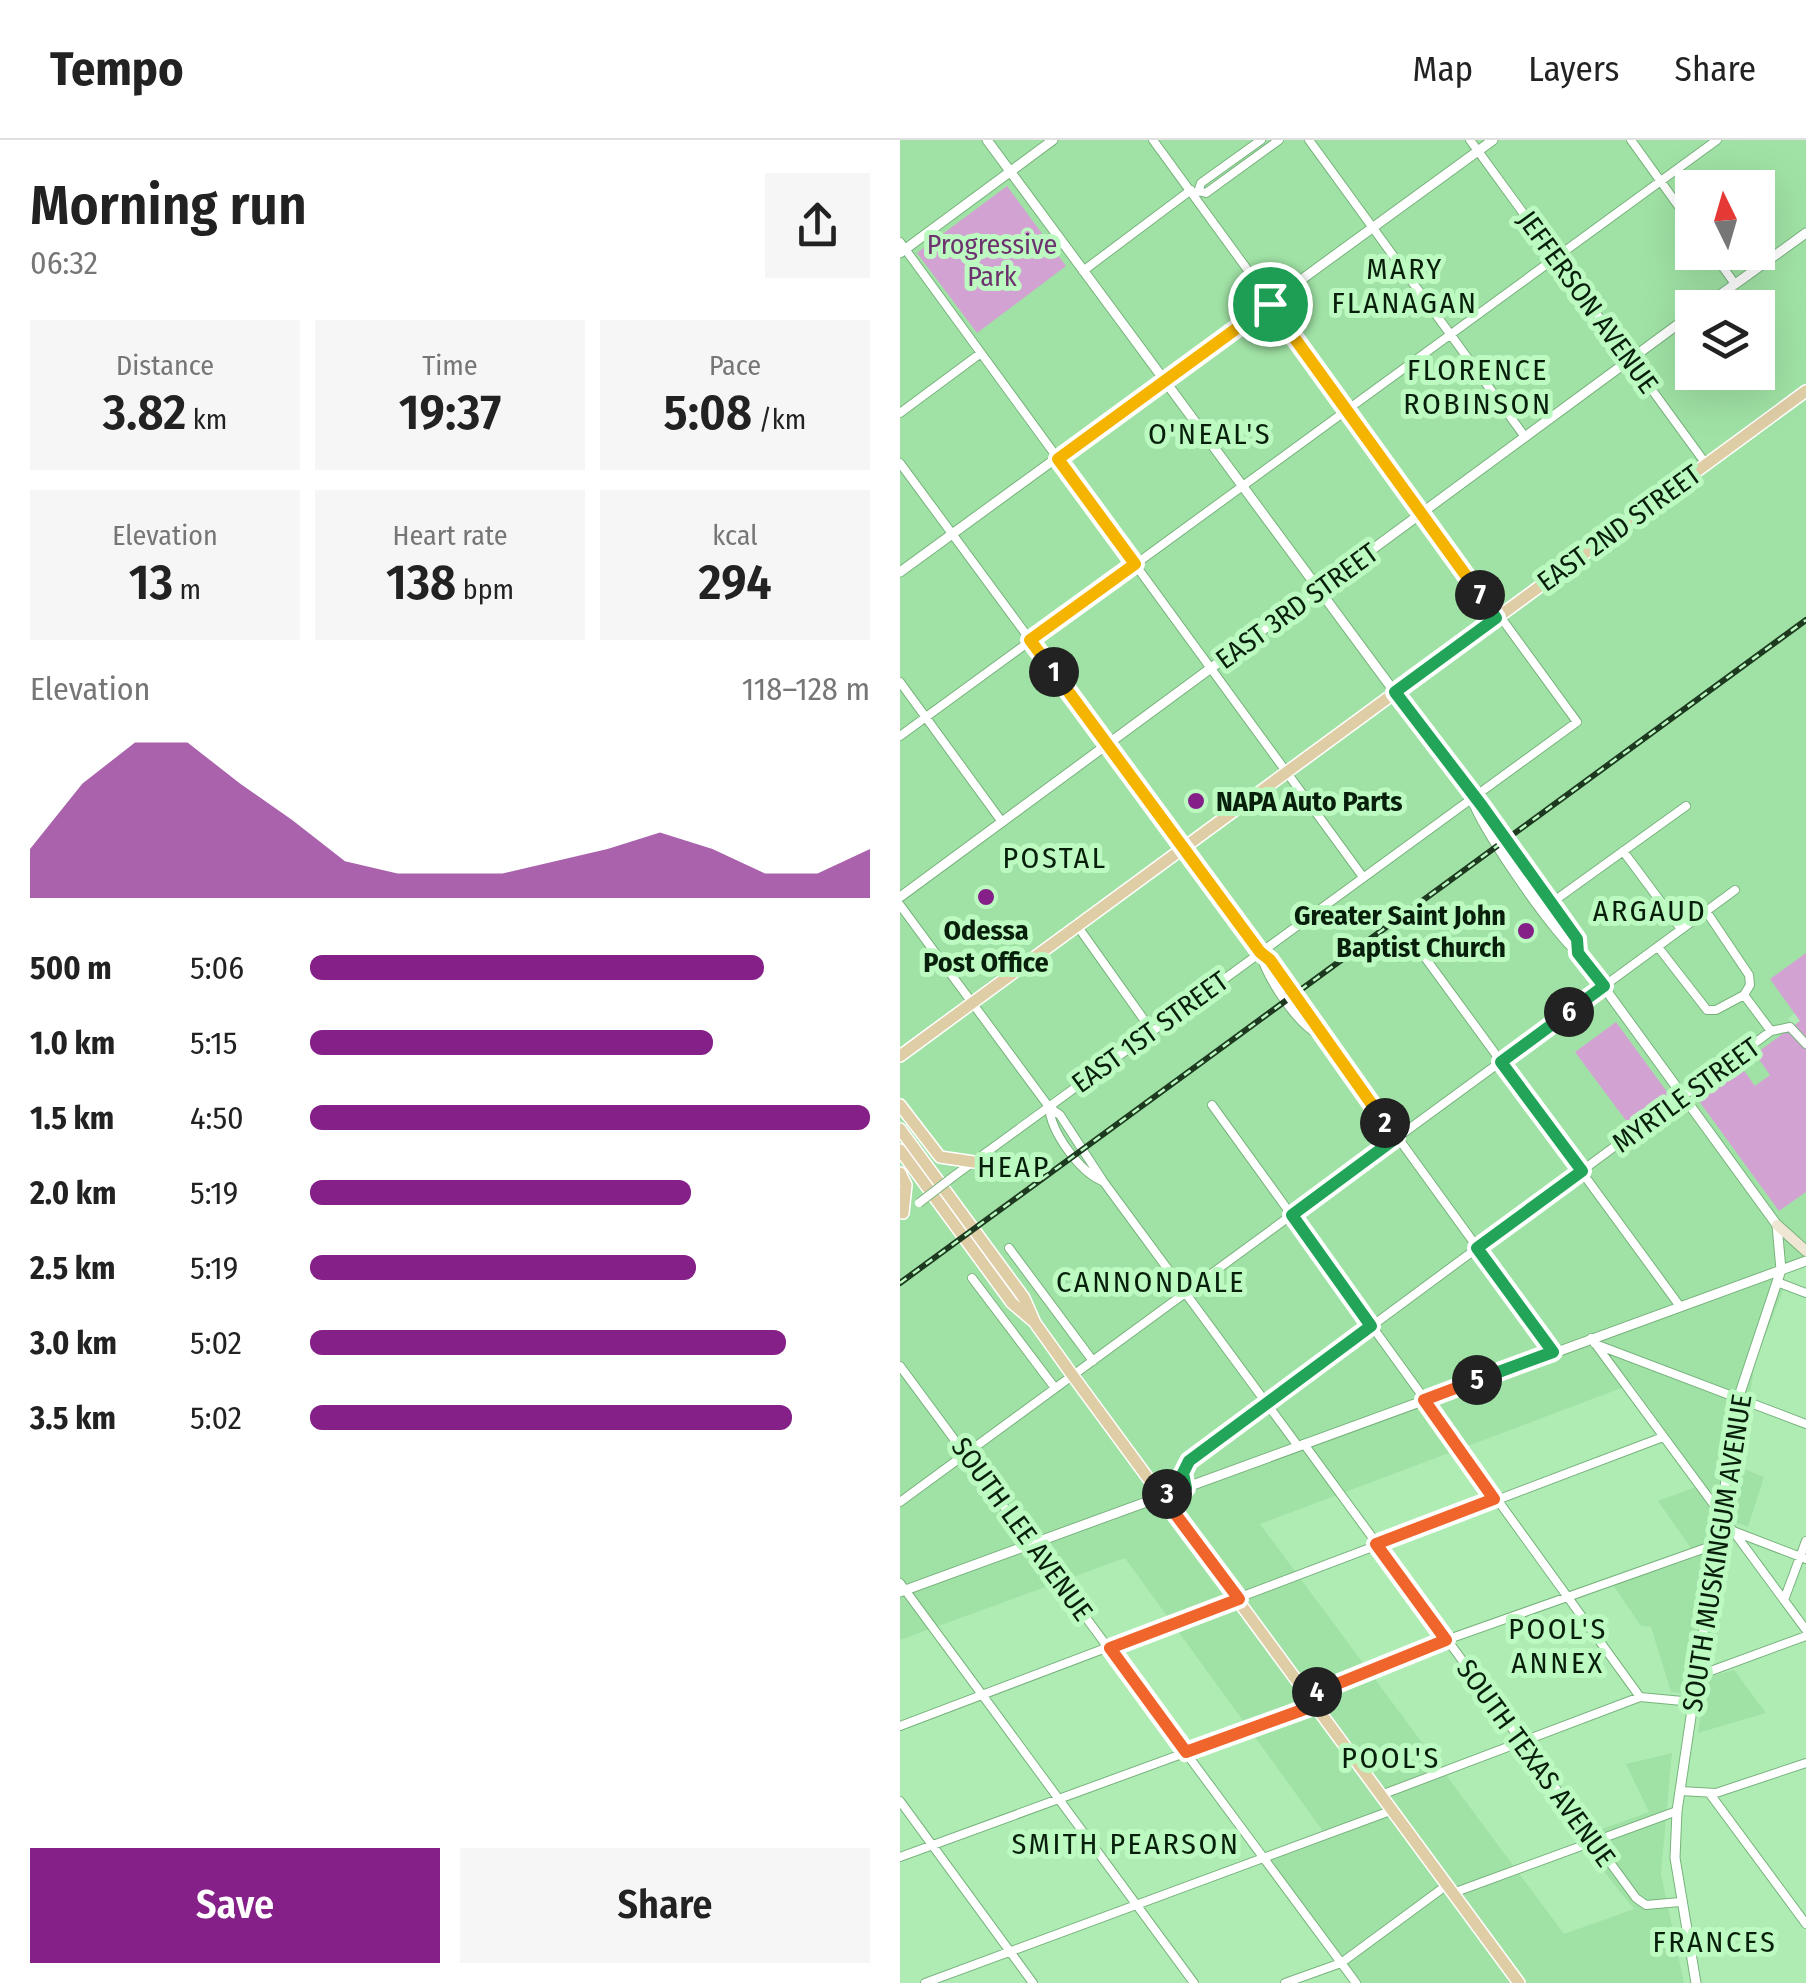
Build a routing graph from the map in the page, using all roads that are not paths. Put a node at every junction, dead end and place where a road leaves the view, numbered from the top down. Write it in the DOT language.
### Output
graph roads {
  1 [pos="987,140"];
  2 [pos="1053,140"];
  3 [pos="1153,140"];
  4 [pos="1260,140"];
  5 [pos="1279,140"];
  6 [pos="1309,140"];
  7 [pos="1470,140"];
  8 [pos="1493,140"];
  9 [pos="1631,140"];
  10 [pos="1717,140"];
  11 [pos="1478,151"];
  12 [pos="1010,172"];
  13 [pos="1661,181"];
  14 [pos="1195,192"];
  15 [pos="1675,201"];
  16 [pos="1373,228"];
  17 [pos="1806,232"];
  18 [pos="902,248"];
  19 [pos="1556,258"];
  20 [pos="1725,270"];
  21 [pos="1083,271"];
  22 [pos="1735,284"];
  23 [pos="1727,290"];
  24 [pos="1270,304"];
  25 [pos="1675,326"];
  26 [pos="1449,333"];
  27 [pos="982,353"];
  28 [pos="1630,359"];
  29 [pos="1164,382"];
  30 [pos="1806,392"];
  31 [pos="1346,409"];
  32 [pos="900,413"];
  33 [pos="1525,437"];
  34 [pos="1058,459"];
  35 [pos="900,463"];
  36 [pos="1706,464"];
  37 [pos="1241,487"];
  38 [pos="1422,514"];
  39 [pos="953,535"];
  40 [pos="1135,564"];
  41 [pos="900,572"];
  42 [pos="1317,592"];
  43 [pos="1496,618"];
  44 [pos="1030,640"];
  45 [pos="1212,669"];
  46 [pos="900,682"];
  47 [pos="1395,692"];
  48 [pos="926,717"];
  49 [pos="900,736"];
  50 [pos="1108,745"];
  51 [pos="1287,770"];
  52 [pos="1472,797"];
  53 [pos="1686,806"];
  54 [pos="1002,822"];
  55 [pos="1503,842"];
  56 [pos="1182,847"];
  57 [pos="1623,852"];
  58 [pos="1363,877"];
  59 [pos="1735,890"];
  60 [pos="900,897"];
  61 [pos="1550,904"];
  62 [pos="900,905"];
  63 [pos="1539,911"];
  64 [pos="1706,911"];
  65 [pos="1076,924"];
  66 [pos="1681,930"];
  67 [pos="1658,947"];
  68 [pos="1260,952"];
  69 [pos="1421,952"];
  70 [pos="1578,953"];
  71 [pos="1604,986"];
  72 [pos="1744,995"];
  73 [pos="972,1002"];
  74 [pos="1152,1031"];
  75 [pos="1771,1032"];
  76 [pos="1806,1044"];
  77 [pos="900,1056"];
  78 [pos="1501,1062"];
  79 [pos="1685,1096"];
  80 [pos="900,1105"];
  81 [pos="1212,1105"];
  82 [pos="1048,1107"];
  83 [pos="900,1130"];
  84 [pos="1396,1138"];
  85 [pos="900,1150"];
  86 [pos="974,1162"];
  87 [pos="1582,1171"];
  88 [pos="900,1173"];
  89 [pos="934,1187"];
  90 [pos="902,1215"];
  91 [pos="1292,1215"];
  92 [pos="1777,1225"];
  93 [pos="1009,1248"];
  94 [pos="1477,1248"];
  95 [pos="1806,1250"];
  96 [pos="1806,1261"];
  97 [pos="1782,1270"];
  98 [pos="972,1278"];
  99 [pos="1777,1282"];
  100 [pos="1806,1292"];
  101 [pos="1186,1293"];
  102 [pos="1679,1306"];
  103 [pos="1371,1326"];
  104 [pos="1593,1341"];
  105 [pos="1553,1352"];
  106 [pos="1093,1360"];
  107 [pos="900,1366"];
  108 [pos="1072,1376"];
  109 [pos="1055,1388"];
  110 [pos="1738,1399"];
  111 [pos="1424,1400"];
  112 [pos="1266,1402"];
  113 [pos="1806,1424"];
  114 [pos="1663,1437"];
  115 [pos="1301,1445"];
  116 [pos="966,1454"];
  117 [pos="1186,1488"];
  118 [pos="1162,1496"];
  119 [pos="1494,1499"];
  120 [pos="900,1502"];
  121 [pos="1721,1515"];
  122 [pos="1733,1531"];
  123 [pos="1806,1542"];
  124 [pos="1033,1544"];
  125 [pos="1376,1544"];
  126 [pos="1716,1544"];
  127 [pos="1803,1558"];
  128 [pos="902,1589"];
  129 [pos="1566,1596"];
  130 [pos="1239,1599"];
  131 [pos="1784,1600"];
  132 [pos="1806,1633"];
  133 [pos="1446,1640"];
  134 [pos="1110,1648"];
  135 [pos="1697,1676"];
  136 [pos="983,1696"];
  137 [pos="1640,1698"];
  138 [pos="1312,1700"];
  139 [pos="1693,1702"];
  140 [pos="900,1726"];
  141 [pos="1520,1742"];
  142 [pos="1186,1752"];
  143 [pos="1806,1763"];
  144 [pos="1680,1791"];
  145 [pos="1382,1794"];
  146 [pos="1710,1794"];
  147 [pos="1059,1799"];
  148 [pos="900,1801"];
  149 [pos="1393,1810"];
  150 [pos="1678,1810"];
  151 [pos="1593,1842"];
  152 [pos="932,1846"];
  153 [pos="900,1858"];
  154 [pos="1264,1858"];
  155 [pos="1450,1889"];
  156 [pos="1680,1902"];
  157 [pos="1137,1905"];
  158 [pos="1806,1924"];
  159 [pos="1010,1952"];
  160 [pos="1341,1963"];
  161 [pos="926,1983"];
  162 [pos="1033,1983"];
  163 [pos="1194,1983"];
  164 [pos="1285,1983"];
  165 [pos="1356,1983"];
  166 [pos="1519,1983"];
  167 [pos="1696,1983"];
  1 -- 12 [label="street"];
  2 -- 12 [label="street"];
  3 -- 14 [label="street"];
  4 -- 14 [label="street"];
  5 -- 14 [label="street"];
  6 -- 16 [label="street"];
  7 -- 11 [label="street, JEFFERSON AVENUE"];
  8 -- 11 [label="street"];
  9 -- 13 [label="street"];
  10 -- 13 [label="street"];
  11 -- 16 [label="street"];
  11 -- 19 [label="street, JEFFERSON AVENUE"];
  12 -- 18 [label="street"];
  12 -- 21 [label="street"];
  13 -- 15 [label="street"];
  13 -- 19 [label="street"];
  14 -- 21 [label="street"];
  14 -- 24 [label="street"];
  16 -- 24 [label="street"];
  16 -- 26 [label="street"];
  17 -- 22 [label="street"];
  18 -- 27 [label="street"];
  19 -- 26 [label="street"];
  19 -- 28 [label="street, JEFFERSON AVENUE"];
  20 -- 22 [label="street"];
  21 -- 29 [label="street"];
  22 -- 23 [label="street"];
  24 -- 29 [label="street"];
  24 -- 31 [label="street"];
  25 -- 28 [label="street, EAST 3RD STREET"];
  26 -- 31 [label="street"];
  26 -- 33 [label="street"];
  27 -- 32 [label="street"];
  27 -- 34 [label="street"];
  28 -- 33 [label="street, EAST 3RD STREET"];
  28 -- 36 [label="street, JEFFERSON AVENUE"];
  29 -- 34 [label="street"];
  29 -- 37 [label="street"];
  30 -- 36 [label="main road, EAST 2ND STREET"];
  31 -- 37 [label="street"];
  31 -- 38 [label="street"];
  33 -- 38 [label="street, EAST 3RD STREET"];
  34 -- 39 [label="street"];
  34 -- 40 [label="street"];
  35 -- 39 [label="street"];
  36 -- 43 [label="main road, EAST 2ND STREET"];
  37 -- 40 [label="street"];
  37 -- 42 [label="street"];
  38 -- 42 [label="street, EAST 3RD STREET"];
  38 -- 43 [label="street"];
  39 -- 41 [label="street"];
  39 -- 44 [label="street"];
  40 -- 44 [label="street"];
  40 -- 45 [label="street"];
  42 -- 45 [label="street, EAST 3RD STREET"];
  42 -- 47 [label="street"];
  43 -- 47 [label="main road, EAST 2ND STREET"];
  43 -- 52 [label="street, EAST 1ST STREET"];
  44 -- 48 [label="street"];
  44 -- 50 [label="street"];
  45 -- 50 [label="street, EAST 3RD STREET"];
  45 -- 51 [label="street"];
  46 -- 48 [label="street"];
  47 -- 51 [label="main road, EAST 2ND STREET"];
  47 -- 52 [label="street"];
  48 -- 49 [label="street"];
  48 -- 54 [label="street"];
  50 -- 54 [label="street, EAST 3RD STREET"];
  50 -- 56 [label="street"];
  51 -- 56 [label="main road, EAST 2ND STREET"];
  51 -- 58 [label="street"];
  52 -- 55 [label="street"];
  52 -- 58 [label="street, EAST 1ST STREET"];
  53 -- 57 [label="street"];
  54 -- 60 [label="street, EAST 3RD STREET"];
  55 -- 61 [label="street, SOUTH MUSKINGUM AVENUE"];
  55 -- 63 [label="street, SOUTH MUSKINGUM AVENUE"];
  56 -- 65 [label="main road, EAST 2ND STREET"];
  56 -- 68 [label="street"];
  57 -- 61 [label="street"];
  57 -- 66 [label="street"];
  58 -- 68 [label="street, EAST 1ST STREET"];
  59 -- 64 [label="street"];
  61 -- 63 [label="street"];
  61 -- 70 [label="street, SOUTH MUSKINGUM AVENUE"];
  62 -- 73 [label="street, SOUTH TEXAS AVENUE"];
  63 -- 70 [label="street, SOUTH MUSKINGUM AVENUE"];
  64 -- 66 [label="street"];
  64 -- 72 [label="street"];
  65 -- 73 [label="main road, EAST 2ND STREET"];
  65 -- 74 [label="street"];
  66 -- 67 [label="street"];
  67 -- 71 [label="street"];
  67 -- 72 [label="street"];
  68 -- 74 [label="street, EAST 1ST STREET"];
  68 -- 84 [label="street"];
  69 -- 78 [label="street"];
  70 -- 71 [label="street, SOUTH MUSKINGUM AVENUE"];
  71 -- 78 [label="street"];
  71 -- 79 [label="street, SOUTH MUSKINGUM AVENUE"];
  72 -- 75 [label="street"];
  73 -- 77 [label="main road, EAST 2ND STREET"];
  73 -- 82 [label="street, SOUTH TEXAS AVENUE"];
  74 -- 82 [label="street, EAST 1ST STREET"];
  75 -- 76 [label="street"];
  75 -- 79 [label="street, MYRTLE STREET"];
  78 -- 84 [label="street"];
  78 -- 87 [label="street"];
  79 -- 87 [label="street, MYRTLE STREET"];
  79 -- 92 [label="street, SOUTH MUSKINGUM AVENUE"];
  80 -- 86 [label="main road"];
  81 -- 91 [label="street"];
  82 -- 86 [label="street, EAST 1ST STREET"];
  82 -- 101 [label="street, SOUTH TEXAS AVENUE"];
  83 -- 89 [label="main road"];
  84 -- 91 [label="street"];
  84 -- 94 [label="street"];
  85 -- 89 [label="main road"];
  86 -- 90 [label="street, EAST 1ST STREET, bridge"];
  87 -- 94 [label="street, MYRTLE STREET"];
  87 -- 102 [label="street"];
  88 -- 90 [label="main road"];
  89 -- 108 [label="main road"];
  91 -- 101 [label="street"];
  91 -- 103 [label="street"];
  92 -- 95 [label="main road"];
  92 -- 97 [label="street, SOUTH MUSKINGUM AVENUE"];
  93 -- 106 [label="street"];
  94 -- 103 [label="street, MYRTLE STREET"];
  94 -- 105 [label="street"];
  96 -- 97 [label="street"];
  97 -- 99 [label="street, SOUTH MUSKINGUM AVENUE"];
  97 -- 102 [label="street"];
  98 -- 109 [label="street"];
  99 -- 100 [label="street"];
  99 -- 110 [label="street, SOUTH MUSKINGUM AVENUE"];
  101 -- 106 [label="street"];
  101 -- 112 [label="street, SOUTH TEXAS AVENUE"];
  102 -- 104 [label="street"];
  103 -- 111 [label="street"];
  103 -- 112 [label="street, MYRTLE STREET"];
  104 -- 105 [label="street"];
  104 -- 110 [label="street"];
  104 -- 114 [label="street"];
  105 -- 111 [label="street"];
  106 -- 108 [label="street"];
  107 -- 116 [label="street, SOUTH LEE AVENUE"];
  108 -- 109 [label="street"];
  108 -- 118 [label="main road"];
  109 -- 116 [label="street"];
  110 -- 113 [label="street"];
  110 -- 121 [label="street, SOUTH MUSKINGUM AVENUE"];
  111 -- 115 [label="street"];
  111 -- 119 [label="street"];
  112 -- 115 [label="street, SOUTH TEXAS AVENUE"];
  112 -- 117 [label="street, MYRTLE STREET"];
  114 -- 119 [label="street"];
  114 -- 121 [label="street"];
  115 -- 117 [label="street"];
  115 -- 125 [label="street, SOUTH TEXAS AVENUE"];
  116 -- 120 [label="street"];
  116 -- 124 [label="street, SOUTH LEE AVENUE"];
  117 -- 118 [label="street"];
  118 -- 124 [label="street"];
  118 -- 130 [label="main road"];
  119 -- 125 [label="street"];
  119 -- 129 [label="street"];
  121 -- 122 [label="street"];
  121 -- 126 [label="street, SOUTH MUSKINGUM AVENUE"];
  122 -- 127 [label="street"];
  122 -- 131 [label="street"];
  123 -- 127 [label="street"];
  124 -- 128 [label="street"];
  124 -- 134 [label="street, SOUTH LEE AVENUE"];
  125 -- 130 [label="street"];
  125 -- 133 [label="street, SOUTH TEXAS AVENUE"];
  126 -- 129 [label="street"];
  126 -- 135 [label="street, SOUTH MUSKINGUM AVENUE"];
  127 -- 131 [label="street"];
  128 -- 136 [label="street"];
  129 -- 133 [label="street"];
  129 -- 137 [label="street"];
  130 -- 134 [label="street"];
  130 -- 138 [label="main road"];
  131 -- 132 [label="street"];
  132 -- 135 [label="street"];
  133 -- 138 [label="street"];
  133 -- 141 [label="street, SOUTH TEXAS AVENUE"];
  134 -- 136 [label="street"];
  134 -- 142 [label="street, SOUTH LEE AVENUE"];
  135 -- 139 [label="street, SOUTH MUSKINGUM AVENUE"];
  136 -- 140 [label="street"];
  136 -- 147 [label="street"];
  137 -- 139 [label="street"];
  137 -- 141 [label="street"];
  138 -- 142 [label="street"];
  138 -- 145 [label="main road"];
  139 -- 144 [label="street, SOUTH MUSKINGUM AVENUE"];
  141 -- 145 [label="street"];
  141 -- 151 [label="street, SOUTH TEXAS AVENUE"];
  142 -- 147 [label="street"];
  142 -- 154 [label="street, SOUTH LEE AVENUE"];
  143 -- 146 [label="street"];
  144 -- 146 [label="street"];
  144 -- 150 [label="street, SOUTH MUSKINGUM AVENUE"];
  145 -- 149 [label="main road"];
  146 -- 158 [label="street"];
  147 -- 152 [label="street"];
  147 -- 157 [label="street"];
  148 -- 152 [label="street"];
  149 -- 154 [label="street"];
  149 -- 155 [label="main road"];
  150 -- 151 [label="street"];
  150 -- 156 [label="street, SOUTH MUSKINGUM AVENUE"];
  151 -- 155 [label="street"];
  151 -- 156 [label="street, SOUTH TEXAS AVENUE"];
  152 -- 153 [label="street"];
  152 -- 159 [label="street"];
  154 -- 157 [label="street"];
  154 -- 160 [label="street, SOUTH LEE AVENUE"];
  155 -- 160 [label="street"];
  155 -- 166 [label="main road"];
  156 -- 167 [label="street, SOUTH MUSKINGUM AVENUE"];
  157 -- 159 [label="street"];
  157 -- 163 [label="street"];
  159 -- 161 [label="street"];
  159 -- 162 [label="street"];
  160 -- 164 [label="street"];
  160 -- 165 [label="street, SOUTH LEE AVENUE"];
}
